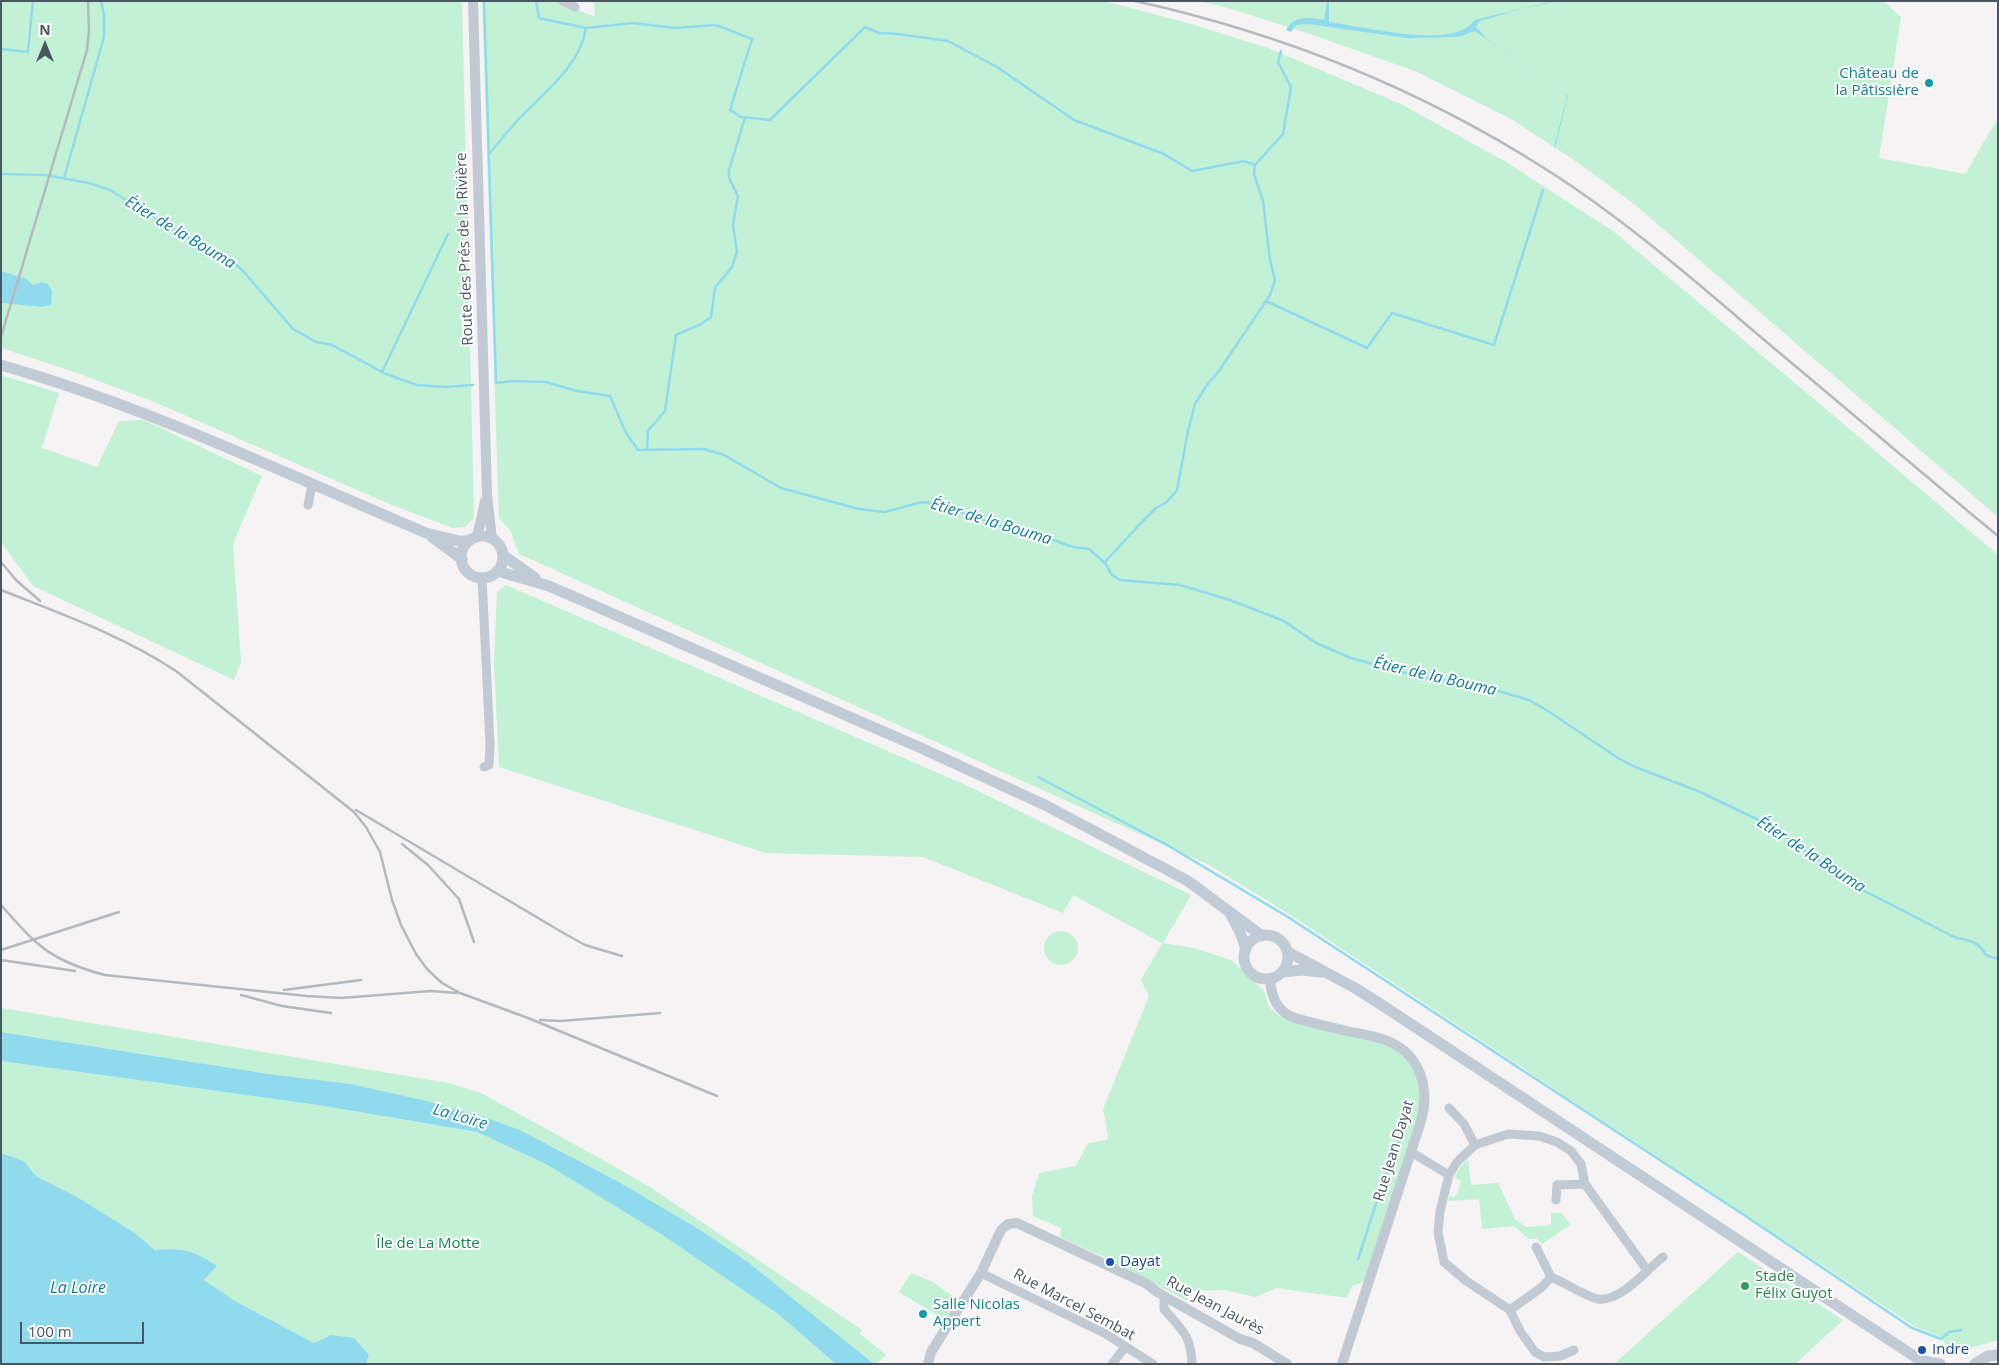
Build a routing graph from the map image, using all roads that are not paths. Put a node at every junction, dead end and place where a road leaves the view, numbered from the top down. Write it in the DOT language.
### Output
graph roads {
  1 [pos="473,1"];
  2 [pos="563,1"];
  3 [pos="575,7"];
  4 [pos="1,365"];
  5 [pos="312,485"];
  6 [pos="487,495"];
  7 [pos="308,505"];
  8 [pos="426,533"];
  9 [pos="492,538"];
  10 [pos="473,539"];
  11 [pos="503,555"];
  12 [pos="462,559"];
  13 [pos="497,571"];
  14 [pos="482,577"];
  15 [pos="549,586"];
  16 [pos="484,767"];
  17 [pos="1230,914"];
  18 [pos="1262,936"];
  19 [pos="1246,949"];
  20 [pos="1288,952"];
  21 [pos="1282,972"];
  22 [pos="1322,972"];
  23 [pos="1270,979"];
  24 [pos="1449,1108"];
  25 [pos="1475,1145"];
  26 [pos="1411,1152"];
  27 [pos="1450,1175"];
  28 [pos="1585,1184"];
  29 [pos="1556,1200"];
  30 [pos="1536,1246"];
  31 [pos="1663,1257"];
  32 [pos="1647,1270"];
  33 [pos="982,1273"];
  34 [pos="1551,1277"];
  35 [pos="1164,1296"];
  36 [pos="1510,1310"];
  37 [pos="1125,1347"];
  38 [pos="1574,1350"];
  39 [pos="1998,1355"];
  40 [pos="1925,1362"];
  41 [pos="928,1364"];
  42 [pos="1112,1364"];
  43 [pos="1153,1364"];
  44 [pos="1192,1364"];
  45 [pos="1287,1364"];
  46 [pos="1342,1364"];
  47 [pos="1940,1364"];
  48 [pos="1975,1364"];
  1 -- 6 [label="street, Route des Prés de la Rivière"];
  2 -- 3 [label="street"];
  4 -- 5 [label="main road"];
  5 -- 7 [label="street"];
  5 -- 8 [label="main road"];
  6 -- 9 [label="street, Route des Prés de la Rivière"];
  6 -- 10 [label="street, Route des Prés de la Rivière"];
  8 -- 10 [label="main road"];
  8 -- 12 [label="main road"];
  9 -- 10 [label="main road"];
  9 -- 11 [label="main road"];
  10 -- 12 [label="main road"];
  11 -- 13 [label="main road"];
  11 -- 15 [label="main road"];
  12 -- 14 [label="main road"];
  13 -- 14 [label="main road"];
  13 -- 15 [label="main road"];
  14 -- 16 [label="street"];
  15 -- 17 [label="main road"];
  17 -- 18 [label="main road"];
  17 -- 19 [label="main road"];
  18 -- 19 [label="main road"];
  18 -- 20 [label="main road"];
  19 -- 23 [label="main road"];
  20 -- 21 [label="main road"];
  20 -- 22 [label="main road"];
  21 -- 22 [label="main road"];
  21 -- 23 [label="main road"];
  22 -- 40 [label="main road"];
  23 -- 26 [label="street, Rue Jean Dayat"];
  24 -- 25 [label="street"];
  25 -- 27 [label="street"];
  25 -- 28 [label="street"];
  26 -- 27 [label="street"];
  26 -- 46 [label="street, Rue Jean Dayat"];
  27 -- 36 [label="street"];
  28 -- 29 [label="street"];
  28 -- 32 [label="street"];
  30 -- 34 [label="street"];
  31 -- 32 [label="street"];
  32 -- 34 [label="street"];
  33 -- 35 [label="street, Rue Jean Jaurès"];
  33 -- 37 [label="street, Rue Marcel Sembat"];
  33 -- 41 [label="street"];
  34 -- 36 [label="street"];
  35 -- 44 [label="street"];
  35 -- 45 [label="street, Rue Jean Jaurès"];
  36 -- 38 [label="street"];
  37 -- 42 [label="street"];
  37 -- 43 [label="street, Rue Marcel Sembat"];
  39 -- 48 [label="main road"];
  40 -- 47 [label="main road"];
}
